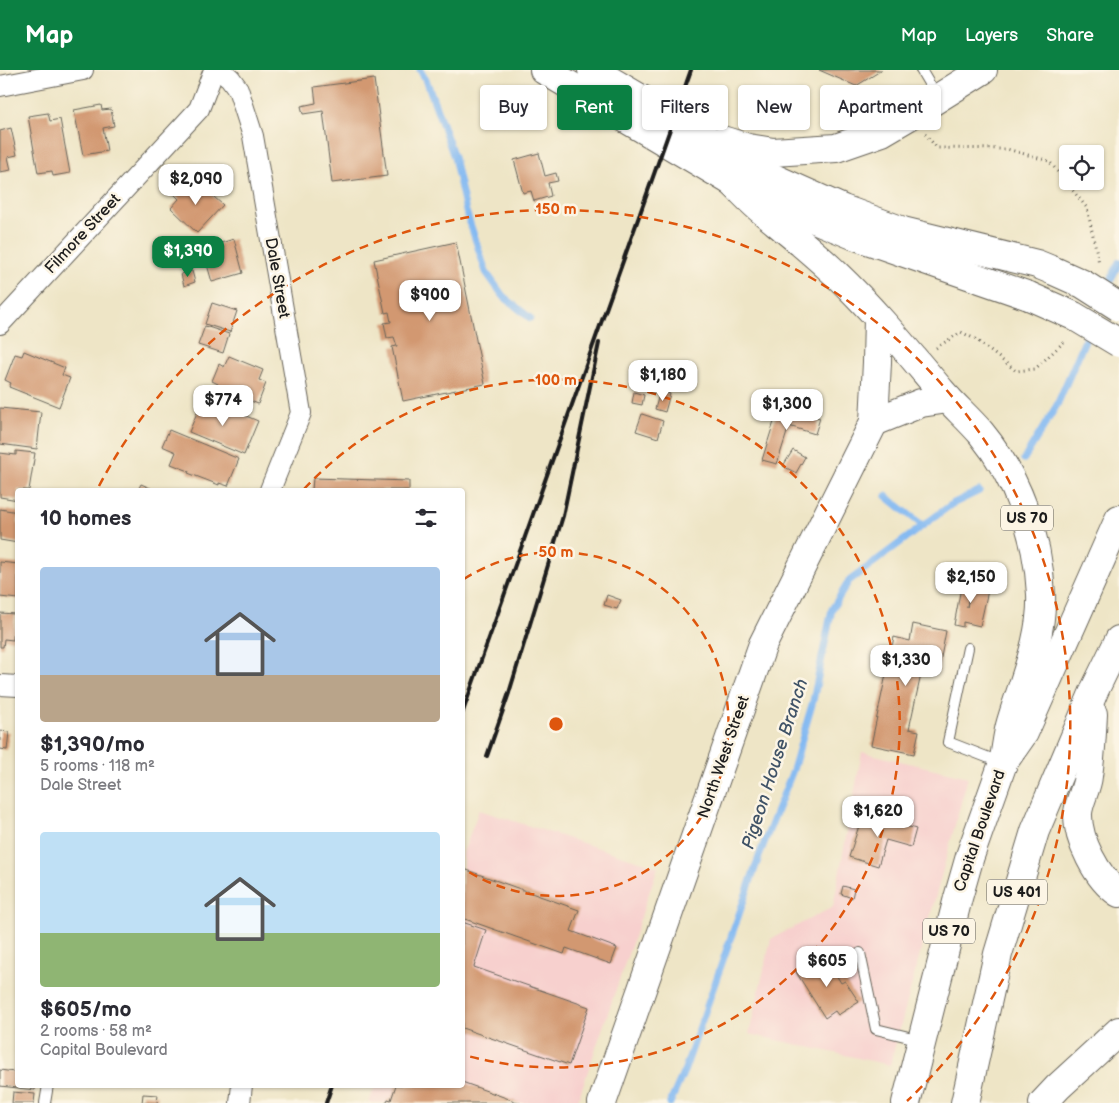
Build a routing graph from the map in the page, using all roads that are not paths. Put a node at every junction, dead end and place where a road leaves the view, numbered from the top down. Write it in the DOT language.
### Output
graph roads {
  1 [pos="83,70"];
  2 [pos="214,70"];
  3 [pos="220,70"];
  4 [pos="544,70"];
  5 [pos="592,70"];
  6 [pos="921,70"];
  7 [pos="983,70"];
  8 [pos="930,85"];
  9 [pos="0,86"];
  10 [pos="941,97"];
  11 [pos="885,130"];
  12 [pos="701,134"];
  13 [pos="731,181"];
  14 [pos="1119,307"];
  15 [pos="878,318"];
  16 [pos="0,324"];
  17 [pos="1119,344"];
  18 [pos="948,399"];
  19 [pos="874,422"];
  20 [pos="271,488"];
  21 [pos="1119,519"];
  22 [pos="1119,640"];
  23 [pos="968,648"];
  24 [pos="0,685"];
  25 [pos="15,686"];
  26 [pos="1095,689"];
  27 [pos="1003,763"];
  28 [pos="1119,893"];
  29 [pos="860,953"];
  30 [pos="1119,1031"];
  31 [pos="922,1040"];
  32 [pos="48,1088"];
  33 [pos="242,1088"];
  34 [pos="45,1103"];
  35 [pos="240,1103"];
  36 [pos="602,1103"];
  37 [pos="906,1103"];
  38 [pos="965,1103"];
  39 [pos="1043,1103"];
  1 -- 9 [label="street"];
  2 -- 16 [label="street, Filmore Street"];
  3 -- 20 [label="street, Dale Street"];
  4 -- 13 [label="main road, US 70"];
  5 -- 12 [label="main road"];
  6 -- 8 [label="lane"];
  7 -- 10 [label="main road"];
  11 -- 12 [label="main road"];
  12 -- 14 [label="main road, bridge"];
  13 -- 15 [label="main road, US 70"];
  13 -- 17 [label="main road, bridge"];
  15 -- 18 [label="main road, US 70"];
  15 -- 19 [label="main road"];
  18 -- 19 [label="main road"];
  18 -- 27 [label="main road, US 70"];
  19 -- 36 [label="main road, North West Street"];
  21 -- 27 [label="main road, Capital Boulevard"];
  22 -- 26 [label="main road, US 401"];
  23 -- 27 [label="lane"];
  24 -- 25 [label="street"];
  26 -- 28 [label="main road"];
  26 -- 38 [label="main road, US 401"];
  27 -- 31 [label="main road, Capital Boulevard / US 70"];
  29 -- 31 [label="lane"];
  30 -- 39 [label="main road"];
  31 -- 37 [label="main road, Capital Boulevard / US 70"];
  32 -- 34 [label="lane"];
  33 -- 35 [label="street"];
}
